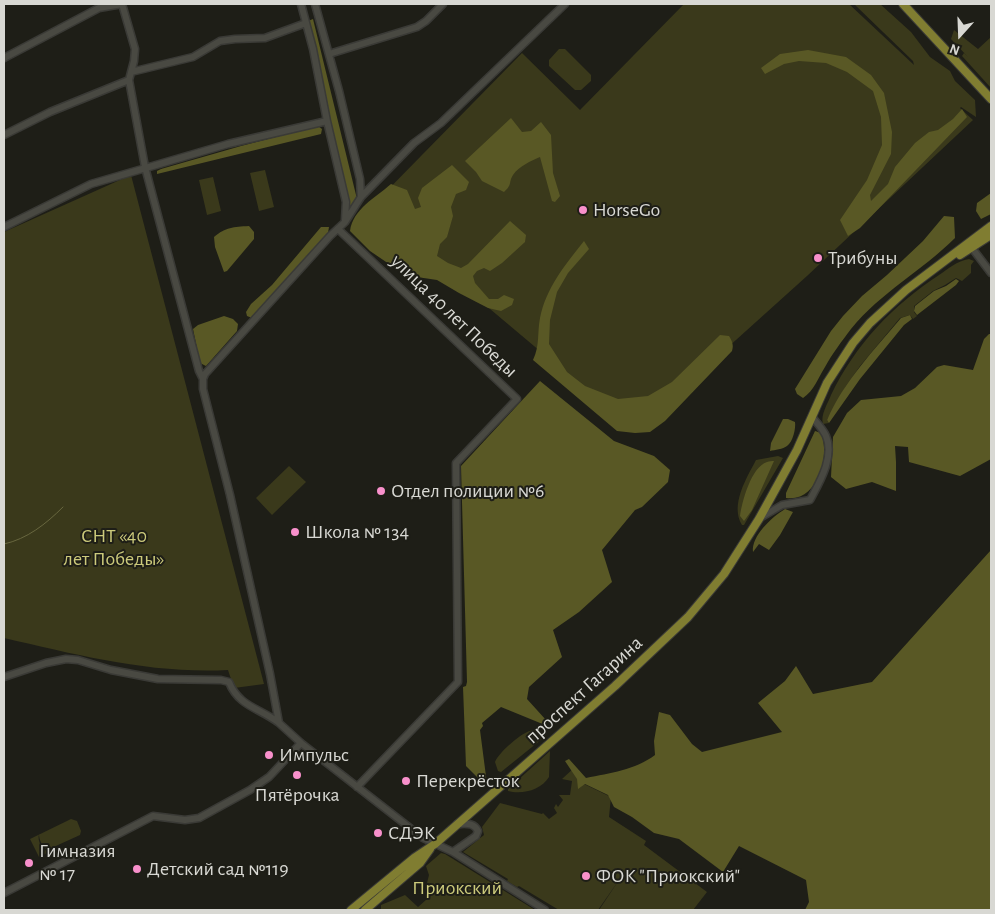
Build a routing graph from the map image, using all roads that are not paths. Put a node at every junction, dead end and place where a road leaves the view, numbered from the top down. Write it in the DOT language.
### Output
graph roads {
  1 [pos="122,4"];
  2 [pos="301,4"];
  3 [pos="315,4"];
  4 [pos="443,4"];
  5 [pos="565,4"];
  6 [pos="903,4"];
  7 [pos="306,23"];
  8 [pos="329,54"];
  9 [pos="4,58"];
  10 [pos="131,72"];
  11 [pos="129,80"];
  12 [pos="991,99"];
  13 [pos="327,120"];
  14 [pos="4,135"];
  15 [pos="145,168"];
  16 [pos="361,197"];
  17 [pos="345,222"];
  18 [pos="991,226"];
  19 [pos="4,227"];
  20 [pos="338,229"];
  21 [pos="991,235"];
  22 [pos="972,248"];
  23 [pos="989,266"];
  24 [pos="932,272"];
  25 [pos="991,273"];
  26 [pos="203,379"];
  27 [pos="812,418"];
  28 [pos="759,519"];
  29 [pos="4,677"];
  30 [pos="279,723"];
  31 [pos="301,743"];
  32 [pos="357,787"];
  33 [pos="457,824"];
  34 [pos="435,844"];
  35 [pos="453,852"];
  36 [pos="4,893"];
  37 [pos="351,910"];
  38 [pos="365,910"];
  39 [pos="545,910"];
  1 -- 9 [label="street"];
  1 -- 10 [label="street"];
  2 -- 7 [label="street"];
  3 -- 8 [label="street"];
  4 -- 8 [label="street"];
  5 -- 16 [label="street"];
  6 -- 12 [label="main road"];
  7 -- 10 [label="street"];
  7 -- 13 [label="street"];
  8 -- 16 [label="street"];
  10 -- 11 [label="street"];
  11 -- 14 [label="street"];
  11 -- 15 [label="street"];
  13 -- 15 [label="street"];
  13 -- 17 [label="street"];
  15 -- 19 [label="street"];
  15 -- 26 [label="street"];
  16 -- 17 [label="street"];
  17 -- 20 [label="street"];
  18 -- 24 [label="main road"];
  20 -- 26 [label="street"];
  20 -- 32 [label="street, улица 40 лет Победы"];
  21 -- 22 [label="main road"];
  22 -- 23 [label="street"];
  22 -- 24 [label="main road"];
  23 -- 25 [label="street"];
  24 -- 27 [label="main road, проспект Гагарина"];
  26 -- 30 [label="street"];
  27 -- 28 [label="main road, проспект Гагарина"];
  27 -- 28 [label="street"];
  28 -- 33 [label="main road, проспект Гагарина"];
  29 -- 30 [label="street"];
  30 -- 31 [label="street"];
  31 -- 32 [label="street"];
  31 -- 36 [label="street"];
  32 -- 34 [label="street"];
  33 -- 34 [label="main road, проспект Гагарина"];
  33 -- 35 [label="street"];
  34 -- 35 [label="street"];
  34 -- 37 [label="main road, проспект Гагарина"];
  34 -- 38 [label="main road, проспект Гагарина"];
  35 -- 39 [label="street"];
}
